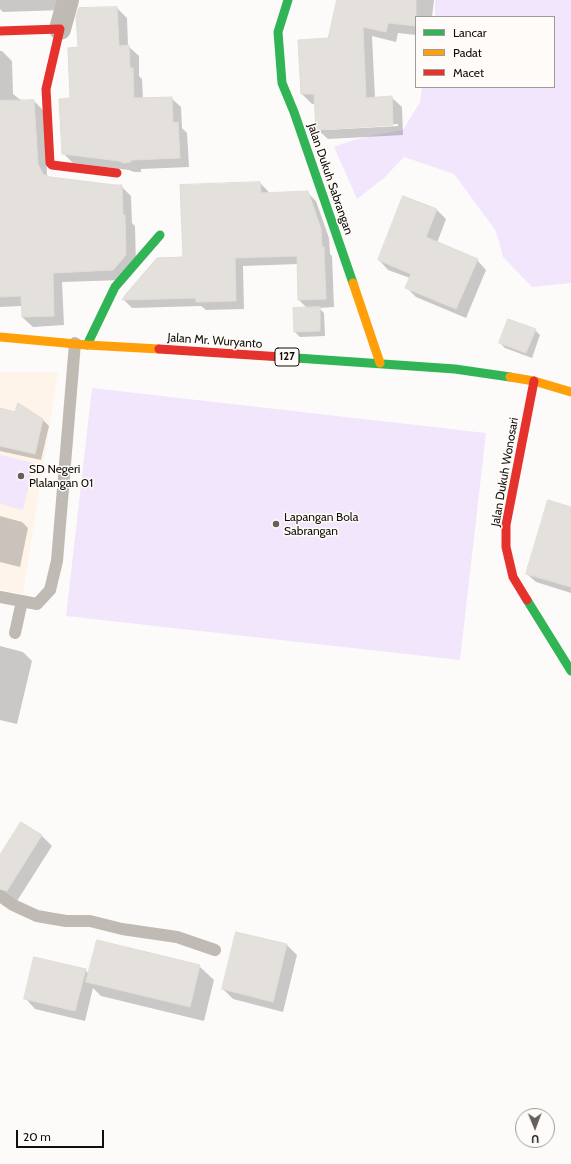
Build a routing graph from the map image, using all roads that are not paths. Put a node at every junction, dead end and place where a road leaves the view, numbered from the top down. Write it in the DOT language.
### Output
graph roads {
  1 [pos="68,0"];
  2 [pos="288,0"];
  3 [pos="60,29"];
  4 [pos="0,31"];
  5 [pos="117,173"];
  6 [pos="160,235"];
  7 [pos="0,337"];
  8 [pos="75,343"];
  9 [pos="87,345"];
  10 [pos="380,363"];
  11 [pos="534,381"];
  12 [pos="571,392"];
  13 [pos="0,596"];
  14 [pos="22,601"];
  15 [pos="15,633"];
  16 [pos="571,671"];
  17 [pos="0,896"];
  18 [pos="215,950"];
  1 -- 3 [label="street"];
  2 -- 10 [label="street, Jalan Dukuh Sabrangan"];
  3 -- 4 [label="street"];
  3 -- 5 [label="street"];
  6 -- 9 [label="street"];
  7 -- 8 [label="street, Jalan Mr. Wuryanto / 127"];
  8 -- 9 [label="street, Jalan Mr. Wuryanto / 127"];
  8 -- 14 [label="lane"];
  9 -- 10 [label="street, Jalan Mr. Wuryanto / 127"];
  10 -- 11 [label="street, Jalan Mr. Wuryanto / 127"];
  11 -- 12 [label="street, Jalan Mr. Wuryanto / 127"];
  11 -- 16 [label="street, Jalan Dukuh Wonosari"];
  13 -- 14 [label="lane"];
  14 -- 15 [label="lane"];
  17 -- 18 [label="lane"];
}
